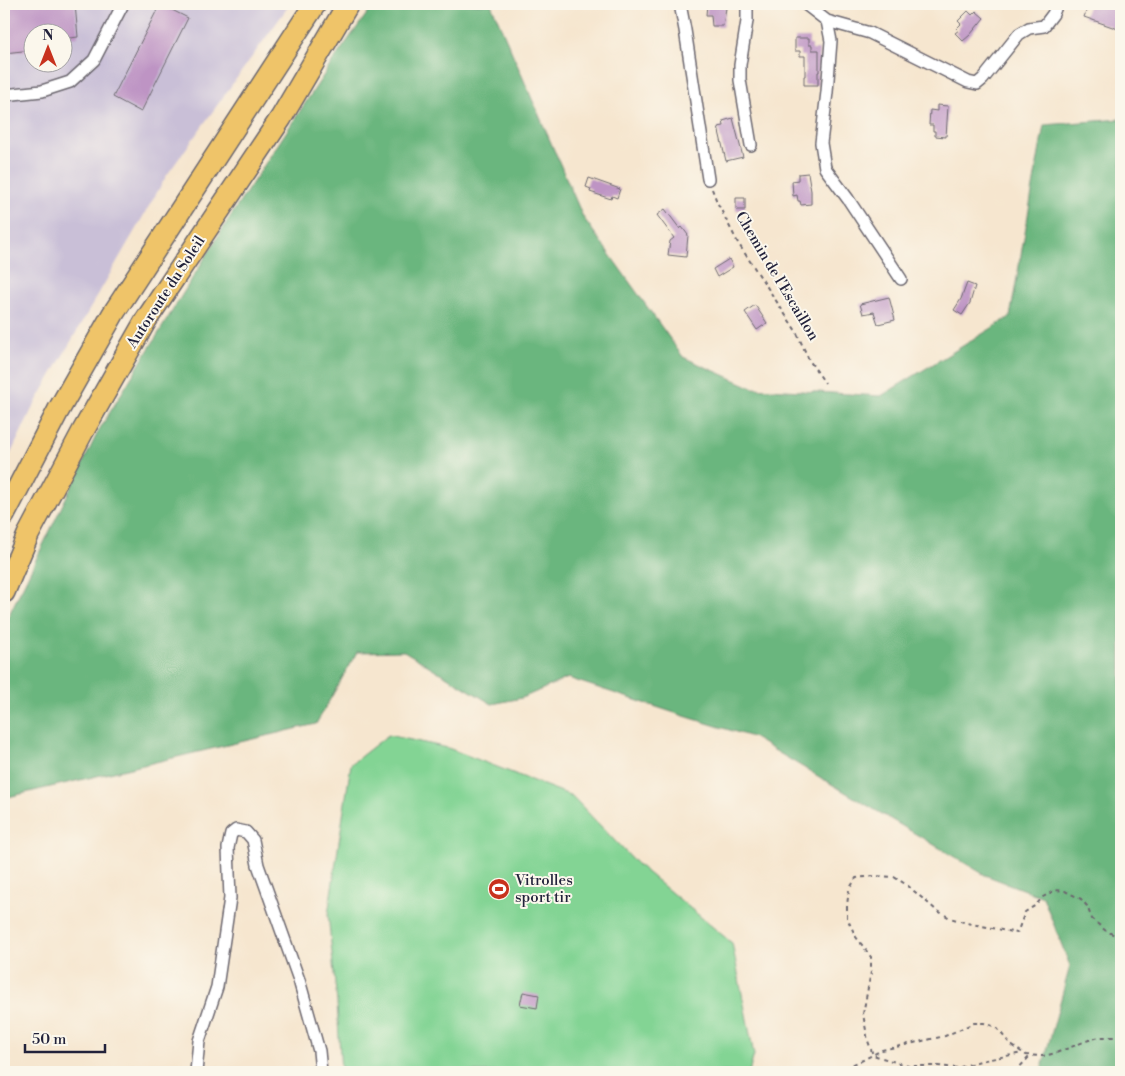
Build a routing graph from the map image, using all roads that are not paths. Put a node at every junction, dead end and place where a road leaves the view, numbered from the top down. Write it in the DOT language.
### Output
graph roads {
  1 [pos="123,4"];
  2 [pos="315,4"];
  3 [pos="348,4"];
  4 [pos="680,4"];
  5 [pos="747,4"];
  6 [pos="805,4"];
  7 [pos="1055,9"];
  8 [pos="827,21"];
  9 [pos="4,95"];
  10 [pos="751,145"];
  11 [pos="708,179"];
  12 [pos="901,279"];
  13 [pos="4,515"];
  14 [pos="4,592"];
  15 [pos="196,1072"];
  16 [pos="321,1072"];
  1 -- 9 [label="street"];
  2 -- 13 [label="highway, Autoroute du Soleil"];
  3 -- 14 [label="highway, Autoroute du Soleil"];
  4 -- 11 [label="street"];
  5 -- 10 [label="street"];
  6 -- 8 [label="street"];
  7 -- 8 [label="street"];
  8 -- 12 [label="street"];
  15 -- 16 [label="street"];
}
